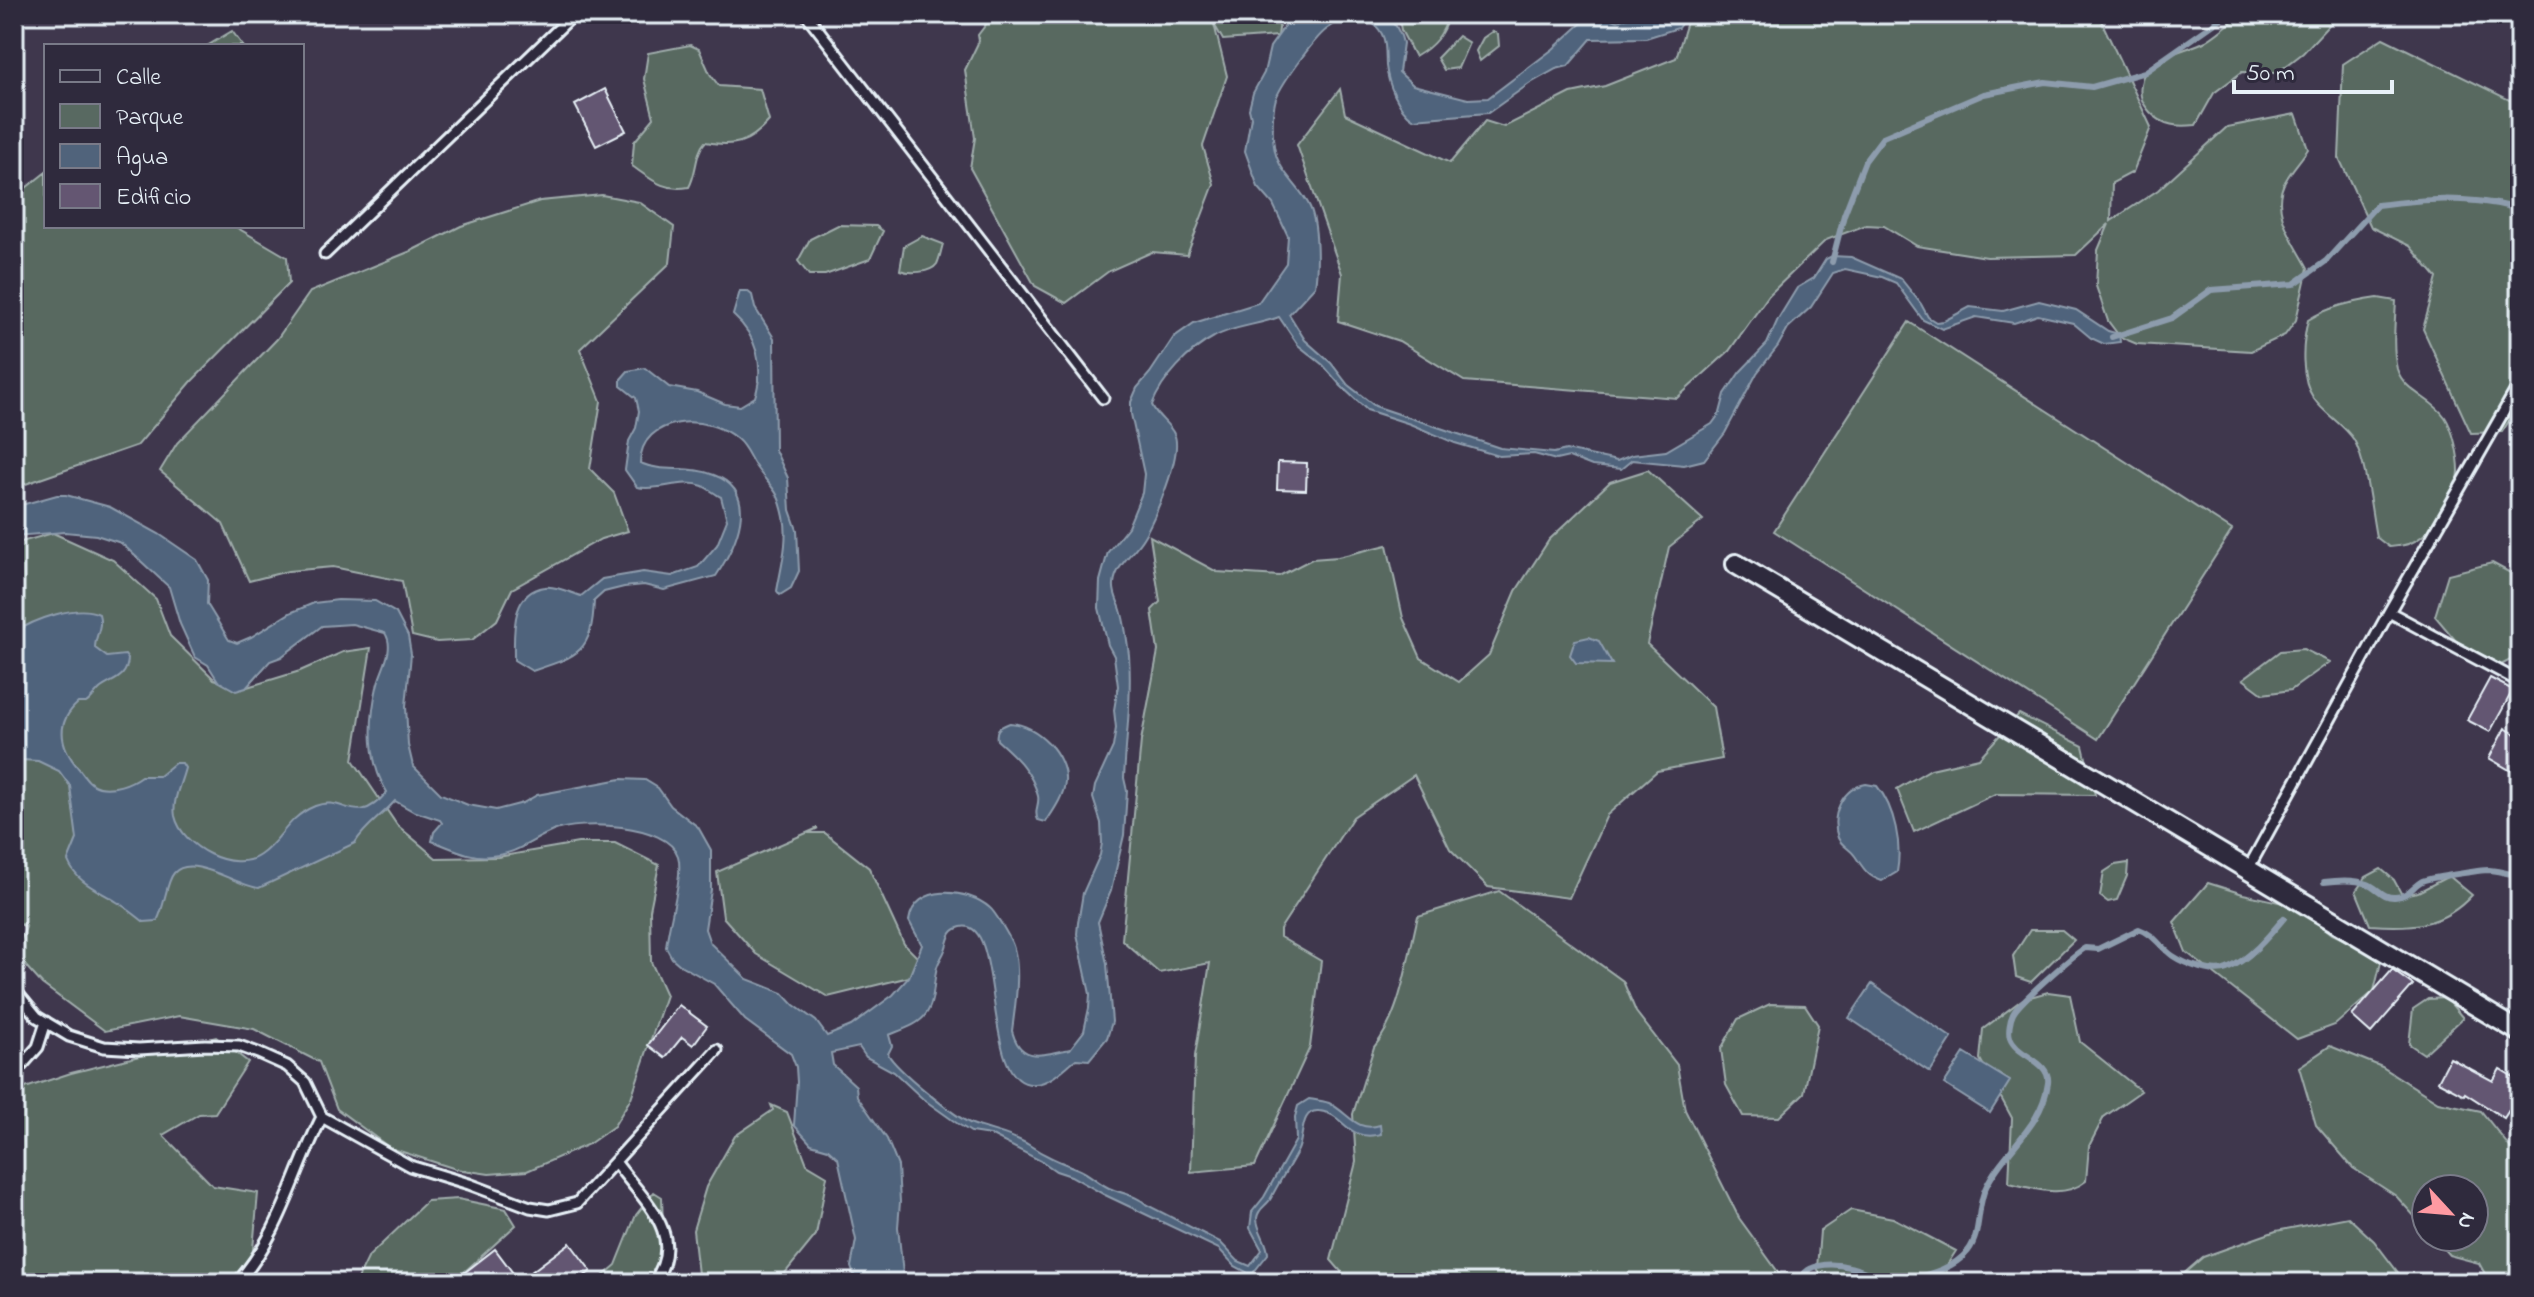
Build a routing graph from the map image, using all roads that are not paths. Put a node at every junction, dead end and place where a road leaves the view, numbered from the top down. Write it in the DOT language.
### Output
graph roads {
  1 [pos="574,14"];
  2 [pos="806,14"];
  3 [pos="325,254"];
  4 [pos="2520,383"];
  5 [pos="1103,398"];
  6 [pos="1736,564"];
  7 [pos="2389,612"];
  8 [pos="2520,682"];
  9 [pos="2248,869"];
  10 [pos="14,989"];
  11 [pos="46,1022"];
  12 [pos="2520,1032"];
  13 [pos="717,1050"];
  14 [pos="14,1074"];
  15 [pos="322,1117"];
  16 [pos="616,1163"];
  17 [pos="237,1283"];
  18 [pos="653,1283"];
  1 -- 3 [label="lane"];
  2 -- 5 [label="lane"];
  4 -- 7 [label="lane"];
  6 -- 9 [label="street"];
  7 -- 8 [label="lane"];
  7 -- 9 [label="lane"];
  9 -- 12 [label="street"];
  10 -- 11 [label="lane"];
  11 -- 14 [label="lane"];
  11 -- 15 [label="lane"];
  13 -- 16 [label="lane"];
  15 -- 16 [label="lane"];
  15 -- 17 [label="lane"];
  16 -- 18 [label="lane"];
}
